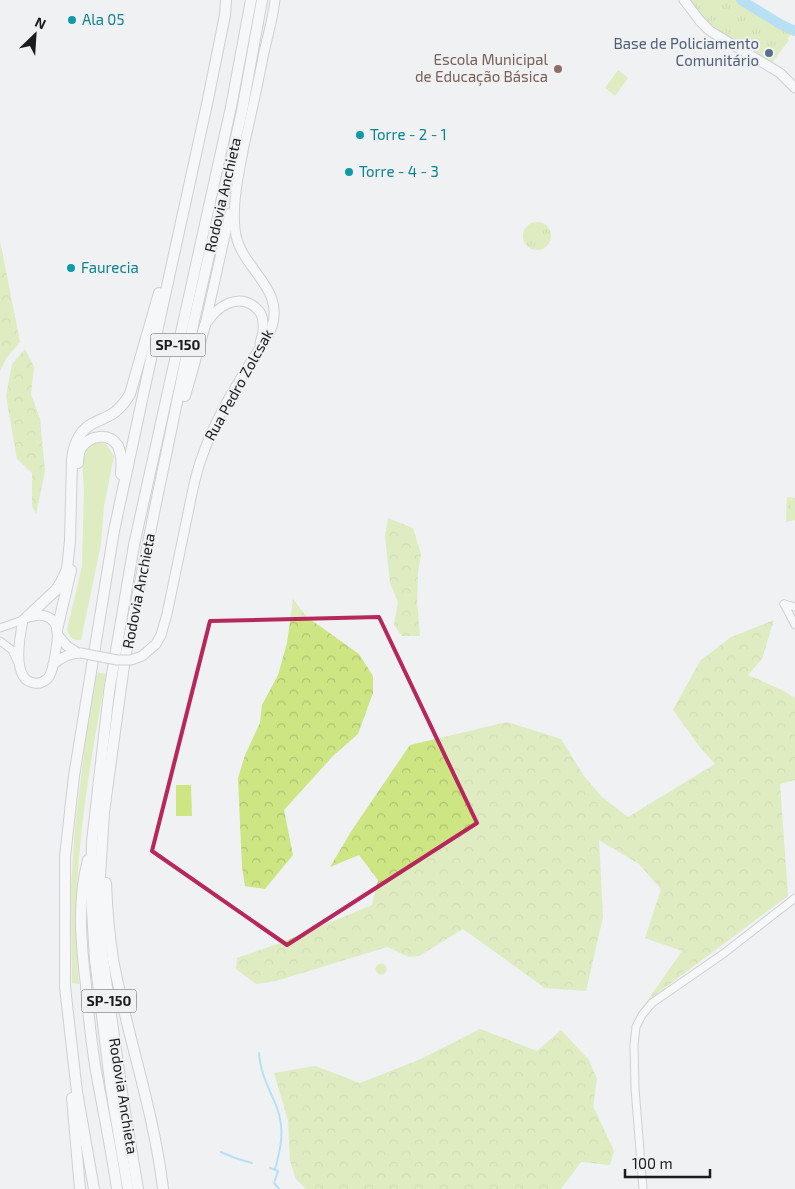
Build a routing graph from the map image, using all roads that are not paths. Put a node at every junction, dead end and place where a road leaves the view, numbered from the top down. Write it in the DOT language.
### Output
graph roads {
  1 [pos="226,0"];
  2 [pos="251,0"];
  3 [pos="262,0"];
  4 [pos="275,0"];
  5 [pos="684,0"];
  6 [pos="795,88"];
  7 [pos="238,177"];
  8 [pos="179,232"];
  9 [pos="206,325"];
  10 [pos="258,351"];
  11 [pos="156,503"];
  12 [pos="114,531"];
  13 [pos="795,607"];
  14 [pos="25,618"];
  15 [pos="795,625"];
  16 [pos="0,628"];
  17 [pos="56,629"];
  18 [pos="0,641"];
  19 [pos="80,653"];
  20 [pos="18,664"];
  21 [pos="53,665"];
  22 [pos="104,812"];
  23 [pos="92,842"];
  24 [pos="795,898"];
  25 [pos="73,1062"];
  26 [pos="80,1189"];
  27 [pos="94,1189"];
  28 [pos="117,1189"];
  29 [pos="128,1189"];
  30 [pos="138,1189"];
  31 [pos="163,1189"];
  32 [pos="643,1189"];
  1 -- 8 [label="highway, SP-150"];
  2 -- 23 [label="highway, Rodovia Anchieta / SP-150"];
  3 -- 11 [label="highway, Rodovia Anchieta / SP-150"];
  4 -- 7 [label="main road, Rua Pedro Zolcsak"];
  5 -- 6 [label="main road"];
  7 -- 9 [label="main road"];
  7 -- 10 [label="main road, Rua Pedro Zolcsak"];
  8 -- 12 [label="highway, SP-150"];
  8 -- 14 [label="highway"];
  9 -- 10 [label="main road"];
  9 -- 11 [label="highway"];
  10 -- 19 [label="main road, Rua Pedro Zolcsak, bridge"];
  11 -- 22 [label="highway, Rodovia Anchieta / SP-150"];
  12 -- 17 [label="highway"];
  12 -- 25 [label="highway, SP-150"];
  13 -- 15 [label="street"];
  14 -- 16 [label="street"];
  14 -- 17 [label="main road"];
  14 -- 20 [label="main road"];
  17 -- 19 [label="main road"];
  17 -- 21 [label="main road"];
  18 -- 20 [label="street"];
  19 -- 21 [label="main road"];
  20 -- 21 [label="main road"];
  22 -- 30 [label="highway, Rodovia Anchieta / SP-150"];
  22 -- 31 [label="highway"];
  23 -- 28 [label="highway"];
  23 -- 29 [label="highway, Rodovia Anchieta / SP-150"];
  24 -- 32 [label="street"];
  25 -- 26 [label="highway"];
  25 -- 27 [label="highway, SP-150"];
}
